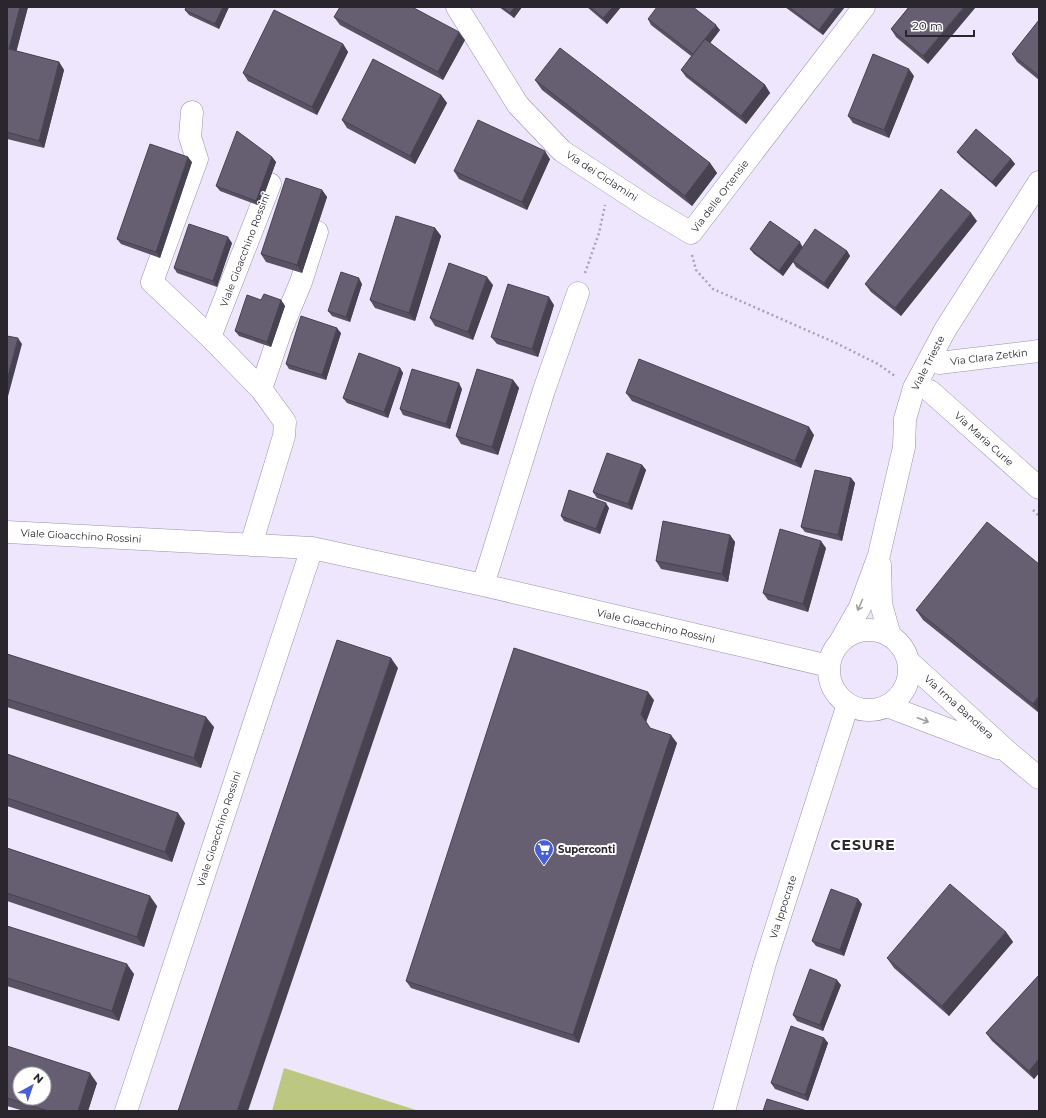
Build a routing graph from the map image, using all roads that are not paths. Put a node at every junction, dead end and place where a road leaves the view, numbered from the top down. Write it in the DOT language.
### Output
graph roads {
  1 [pos="457,7"];
  2 [pos="864,7"];
  3 [pos="192,112"];
  4 [pos="1039,182"];
  5 [pos="270,184"];
  6 [pos="317,232"];
  7 [pos="691,233"];
  8 [pos="578,293"];
  9 [pos="945,330"];
  10 [pos="210,337"];
  11 [pos="1039,351"];
  12 [pos="939,363"];
  13 [pos="261,389"];
  14 [pos="922,390"];
  15 [pos="1039,488"];
  16 [pos="7,532"];
  17 [pos="251,544"];
  18 [pos="312,548"];
  19 [pos="879,555"];
  20 [pos="483,585"];
  21 [pos="890,636"];
  22 [pos="840,642"];
  23 [pos="908,661"];
  24 [pos="829,666"];
  25 [pos="848,704"];
  26 [pos="887,706"];
  27 [pos="1009,753"];
  28 [pos="1039,778"];
  29 [pos="126,1111"];
  30 [pos="724,1111"];
  1 -- 7 [label="street, Via dei Ciclamini"];
  2 -- 7 [label="street, Via delle Ortensie"];
  3 -- 10 [label="street"];
  4 -- 9 [label="street"];
  5 -- 10 [label="street, Viale Gioacchino Rossini"];
  6 -- 13 [label="street"];
  8 -- 20 [label="street"];
  9 -- 12 [label="street, Viale Trieste"];
  9 -- 14 [label="street, Viale Trieste"];
  10 -- 13 [label="street"];
  11 -- 12 [label="street, Via Clara Zetkin"];
  12 -- 14 [label="street, Viale Trieste"];
  13 -- 17 [label="street"];
  14 -- 15 [label="street, Via Maria Curie"];
  14 -- 19 [label="street, Viale Trieste"];
  16 -- 17 [label="street, Viale Gioacchino Rossini"];
  17 -- 18 [label="street, Viale Gioacchino Rossini"];
  18 -- 20 [label="street, Viale Gioacchino Rossini"];
  18 -- 29 [label="street, Viale Gioacchino Rossini"];
  19 -- 21 [label="street, Viale Trieste"];
  19 -- 22 [label="street, Viale Trieste, one-way"];
  20 -- 24 [label="street, Viale Gioacchino Rossini"];
  21 -- 22 [label="street"];
  21 -- 23 [label="street"];
  22 -- 24 [label="street"];
  23 -- 26 [label="street"];
  23 -- 27 [label="street, Via Irma Bandiera"];
  24 -- 25 [label="street"];
  25 -- 26 [label="street"];
  25 -- 30 [label="street, Via Ippocrate"];
  26 -- 27 [label="street, Via Irma Bandiera, one-way"];
  27 -- 28 [label="street, Via Irma Bandiera"];
}
